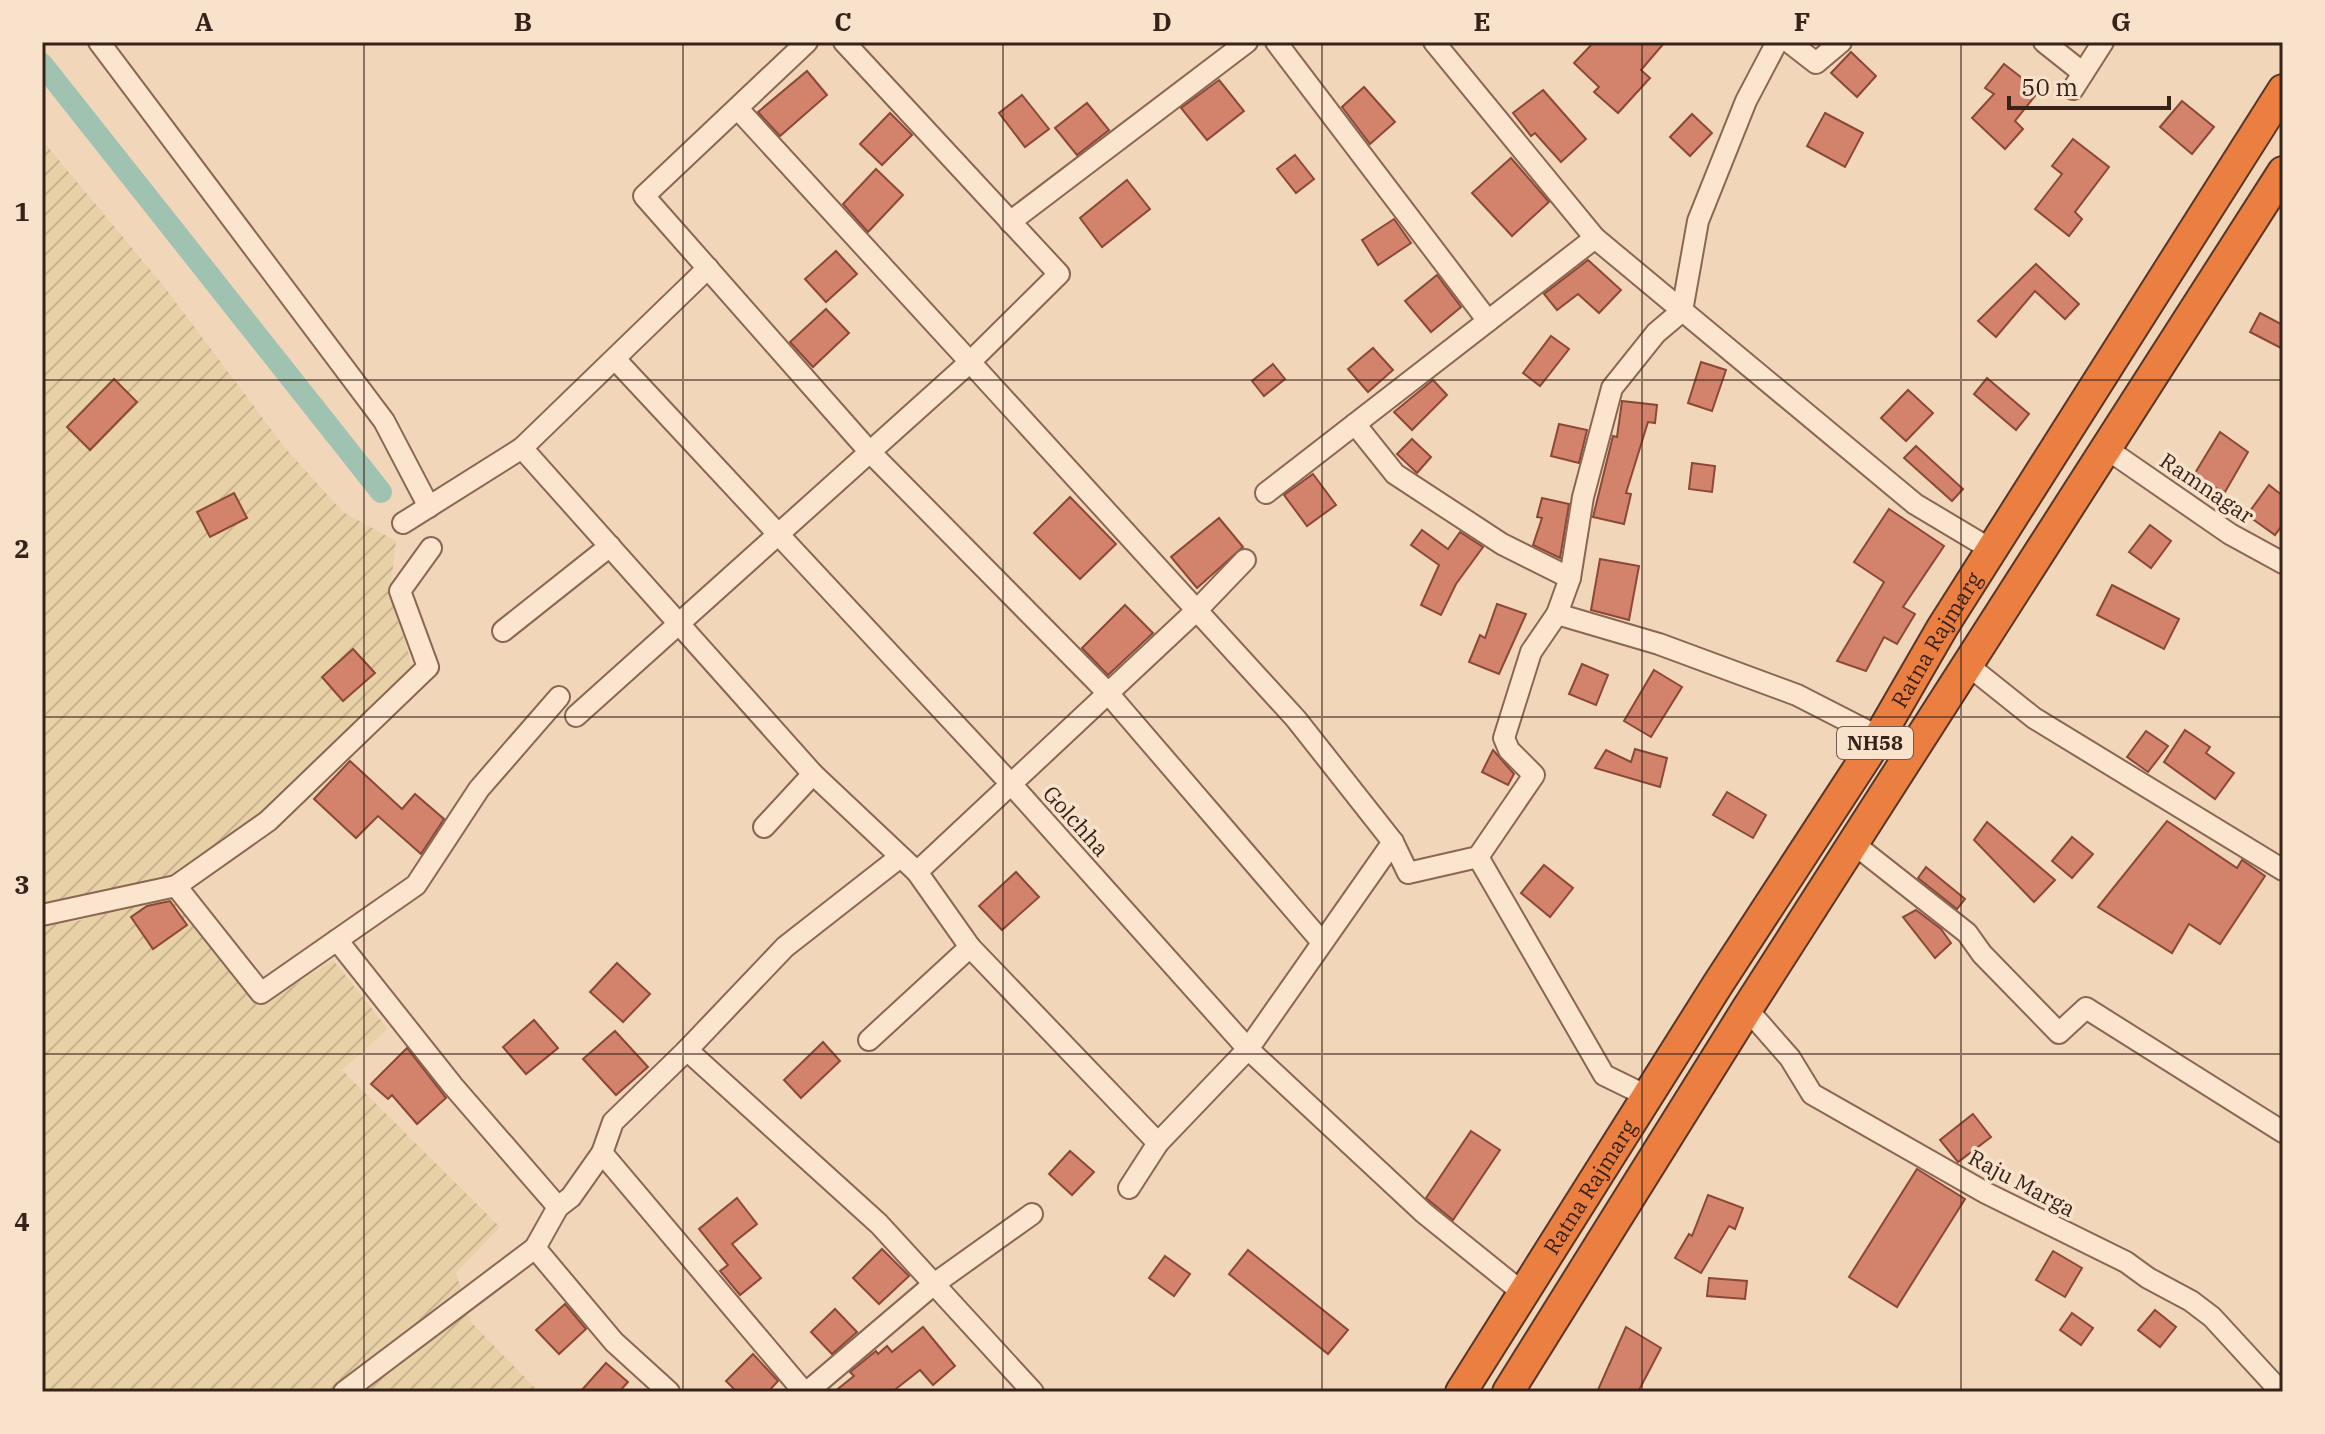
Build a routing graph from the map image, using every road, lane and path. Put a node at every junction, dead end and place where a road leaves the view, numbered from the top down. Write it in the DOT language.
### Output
graph roads {
  1 [pos="99,42"];
  2 [pos="807,42"];
  3 [pos="844,42"];
  4 [pos="1247,42"];
  5 [pos="1276,42"];
  6 [pos="1434,42"];
  7 [pos="1777,42"];
  8 [pos="1789,42"];
  9 [pos="1841,42"];
  10 [pos="2044,42"];
  11 [pos="2103,42"];
  12 [pos="2283,90"];
  13 [pos="738,109"];
  14 [pos="2283,172"];
  15 [pos="1010,222"];
  16 [pos="1595,238"];
  17 [pos="708,268"];
  18 [pos="1682,311"];
  19 [pos="1488,321"];
  20 [pos="615,359"];
  21 [pos="970,362"];
  22 [pos="1355,424"];
  23 [pos="522,448"];
  24 [pos="2107,449"];
  25 [pos="868,450"];
  26 [pos="1266,493"];
  27 [pos="429,507"];
  28 [pos="403,523"];
  29 [pos="779,537"];
  30 [pos="610,546"];
  31 [pos="431,548"];
  32 [pos="1992,550"];
  33 [pos="1245,560"];
  34 [pos="2283,563"];
  35 [pos="1570,578"];
  36 [pos="1198,609"];
  37 [pos="1557,614"];
  38 [pos="679,623"];
  39 [pos="503,631"];
  40 [pos="1969,666"];
  41 [pos="1107,692"];
  42 [pos="559,697"];
  43 [pos="576,716"];
  44 [pos="1879,737"];
  45 [pos="813,774"];
  46 [pos="1011,784"];
  47 [pos="764,827"];
  48 [pos="1393,842"];
  49 [pos="1854,844"];
  50 [pos="900,857"];
  51 [pos="1478,857"];
  52 [pos="2283,870"];
  53 [pos="917,872"];
  54 [pos="176,886"];
  55 [pos="42,915"];
  56 [pos="337,940"];
  57 [pos="1321,941"];
  58 [pos="970,947"];
  59 [pos="1747,1009"];
  60 [pos="869,1040"];
  61 [pos="1248,1049"];
  62 [pos="687,1050"];
  63 [pos="1647,1096"];
  64 [pos="2283,1132"];
  65 [pos="1158,1143"];
  66 [pos="602,1153"];
  67 [pos="1129,1188"];
  68 [pos="558,1207"];
  69 [pos="1032,1214"];
  70 [pos="535,1248"];
  71 [pos="934,1284"];
  72 [pos="1523,1293"];
  73 [pos="344,1392"];
  74 [pos="669,1392"];
  75 [pos="806,1392"];
  76 [pos="1033,1392"];
  77 [pos="1461,1392"];
  78 [pos="1508,1392"];
  79 [pos="2281,1392"];
  1 -- 27 [label="street"];
  2 -- 13 [label="street"];
  3 -- 15 [label="street"];
  4 -- 15 [label="street"];
  5 -- 19 [label="street"];
  6 -- 16 [label="street"];
  7 -- 18 [label="street"];
  8 -- 9 [label="street"];
  10 -- 11 [label="street"];
  12 -- 32 [label="highway, Ratna Rajmarg / NH58"];
  13 -- 17 [label="street"];
  13 -- 21 [label="street"];
  14 -- 24 [label="highway, Ratna Rajmarg / NH58"];
  15 -- 21 [label="street"];
  16 -- 18 [label="street"];
  16 -- 19 [label="street"];
  17 -- 20 [label="street"];
  17 -- 25 [label="street"];
  18 -- 32 [label="street"];
  18 -- 35 [label="street"];
  19 -- 22 [label="street"];
  20 -- 23 [label="street"];
  20 -- 29 [label="street, Golchha"];
  21 -- 25 [label="street"];
  21 -- 36 [label="street"];
  22 -- 26 [label="street"];
  22 -- 35 [label="street"];
  23 -- 27 [label="street"];
  23 -- 30 [label="street"];
  24 -- 34 [label="street, Ramnagar"];
  24 -- 40 [label="highway, Ratna Rajmarg / NH58"];
  25 -- 29 [label="street"];
  25 -- 41 [label="street"];
  27 -- 28 [label="street"];
  29 -- 38 [label="street"];
  29 -- 46 [label="street, Golchha"];
  30 -- 38 [label="street"];
  30 -- 39 [label="street"];
  31 -- 54 [label="street"];
  32 -- 44 [label="highway, Ratna Rajmarg / NH58"];
  33 -- 36 [label="street"];
  35 -- 37 [label="street"];
  36 -- 41 [label="street"];
  36 -- 48 [label="street"];
  37 -- 44 [label="street"];
  37 -- 51 [label="street"];
  38 -- 43 [label="street"];
  38 -- 45 [label="street"];
  40 -- 49 [label="highway, Ratna Rajmarg / NH58"];
  40 -- 52 [label="street"];
  41 -- 46 [label="street"];
  41 -- 57 [label="street"];
  42 -- 56 [label="street"];
  44 -- 63 [label="highway, Ratna Rajmarg / NH58"];
  45 -- 47 [label="street"];
  45 -- 50 [label="street"];
  46 -- 53 [label="street"];
  46 -- 61 [label="street, Golchha"];
  48 -- 51 [label="street"];
  48 -- 57 [label="street"];
  49 -- 59 [label="highway, Ratna Rajmarg / NH58"];
  49 -- 64 [label="street"];
  50 -- 53 [label="street"];
  50 -- 62 [label="street"];
  51 -- 63 [label="street"];
  53 -- 58 [label="street"];
  54 -- 55 [label="street"];
  54 -- 56 [label="street"];
  56 -- 68 [label="street"];
  57 -- 61 [label="street"];
  58 -- 60 [label="street"];
  58 -- 65 [label="street"];
  59 -- 78 [label="highway, Ratna Rajmarg / NH58"];
  59 -- 79 [label="street, Raju Marga"];
  61 -- 65 [label="street"];
  61 -- 72 [label="street, Golchha"];
  62 -- 66 [label="street"];
  62 -- 71 [label="street"];
  63 -- 72 [label="highway, Ratna Rajmarg / NH58"];
  65 -- 67 [label="street"];
  66 -- 68 [label="street"];
  66 -- 75 [label="street"];
  68 -- 70 [label="street"];
  69 -- 71 [label="street"];
  70 -- 73 [label="street"];
  70 -- 74 [label="street"];
  71 -- 75 [label="street"];
  71 -- 76 [label="street"];
  72 -- 77 [label="highway, Ratna Rajmarg / NH58"];
}
